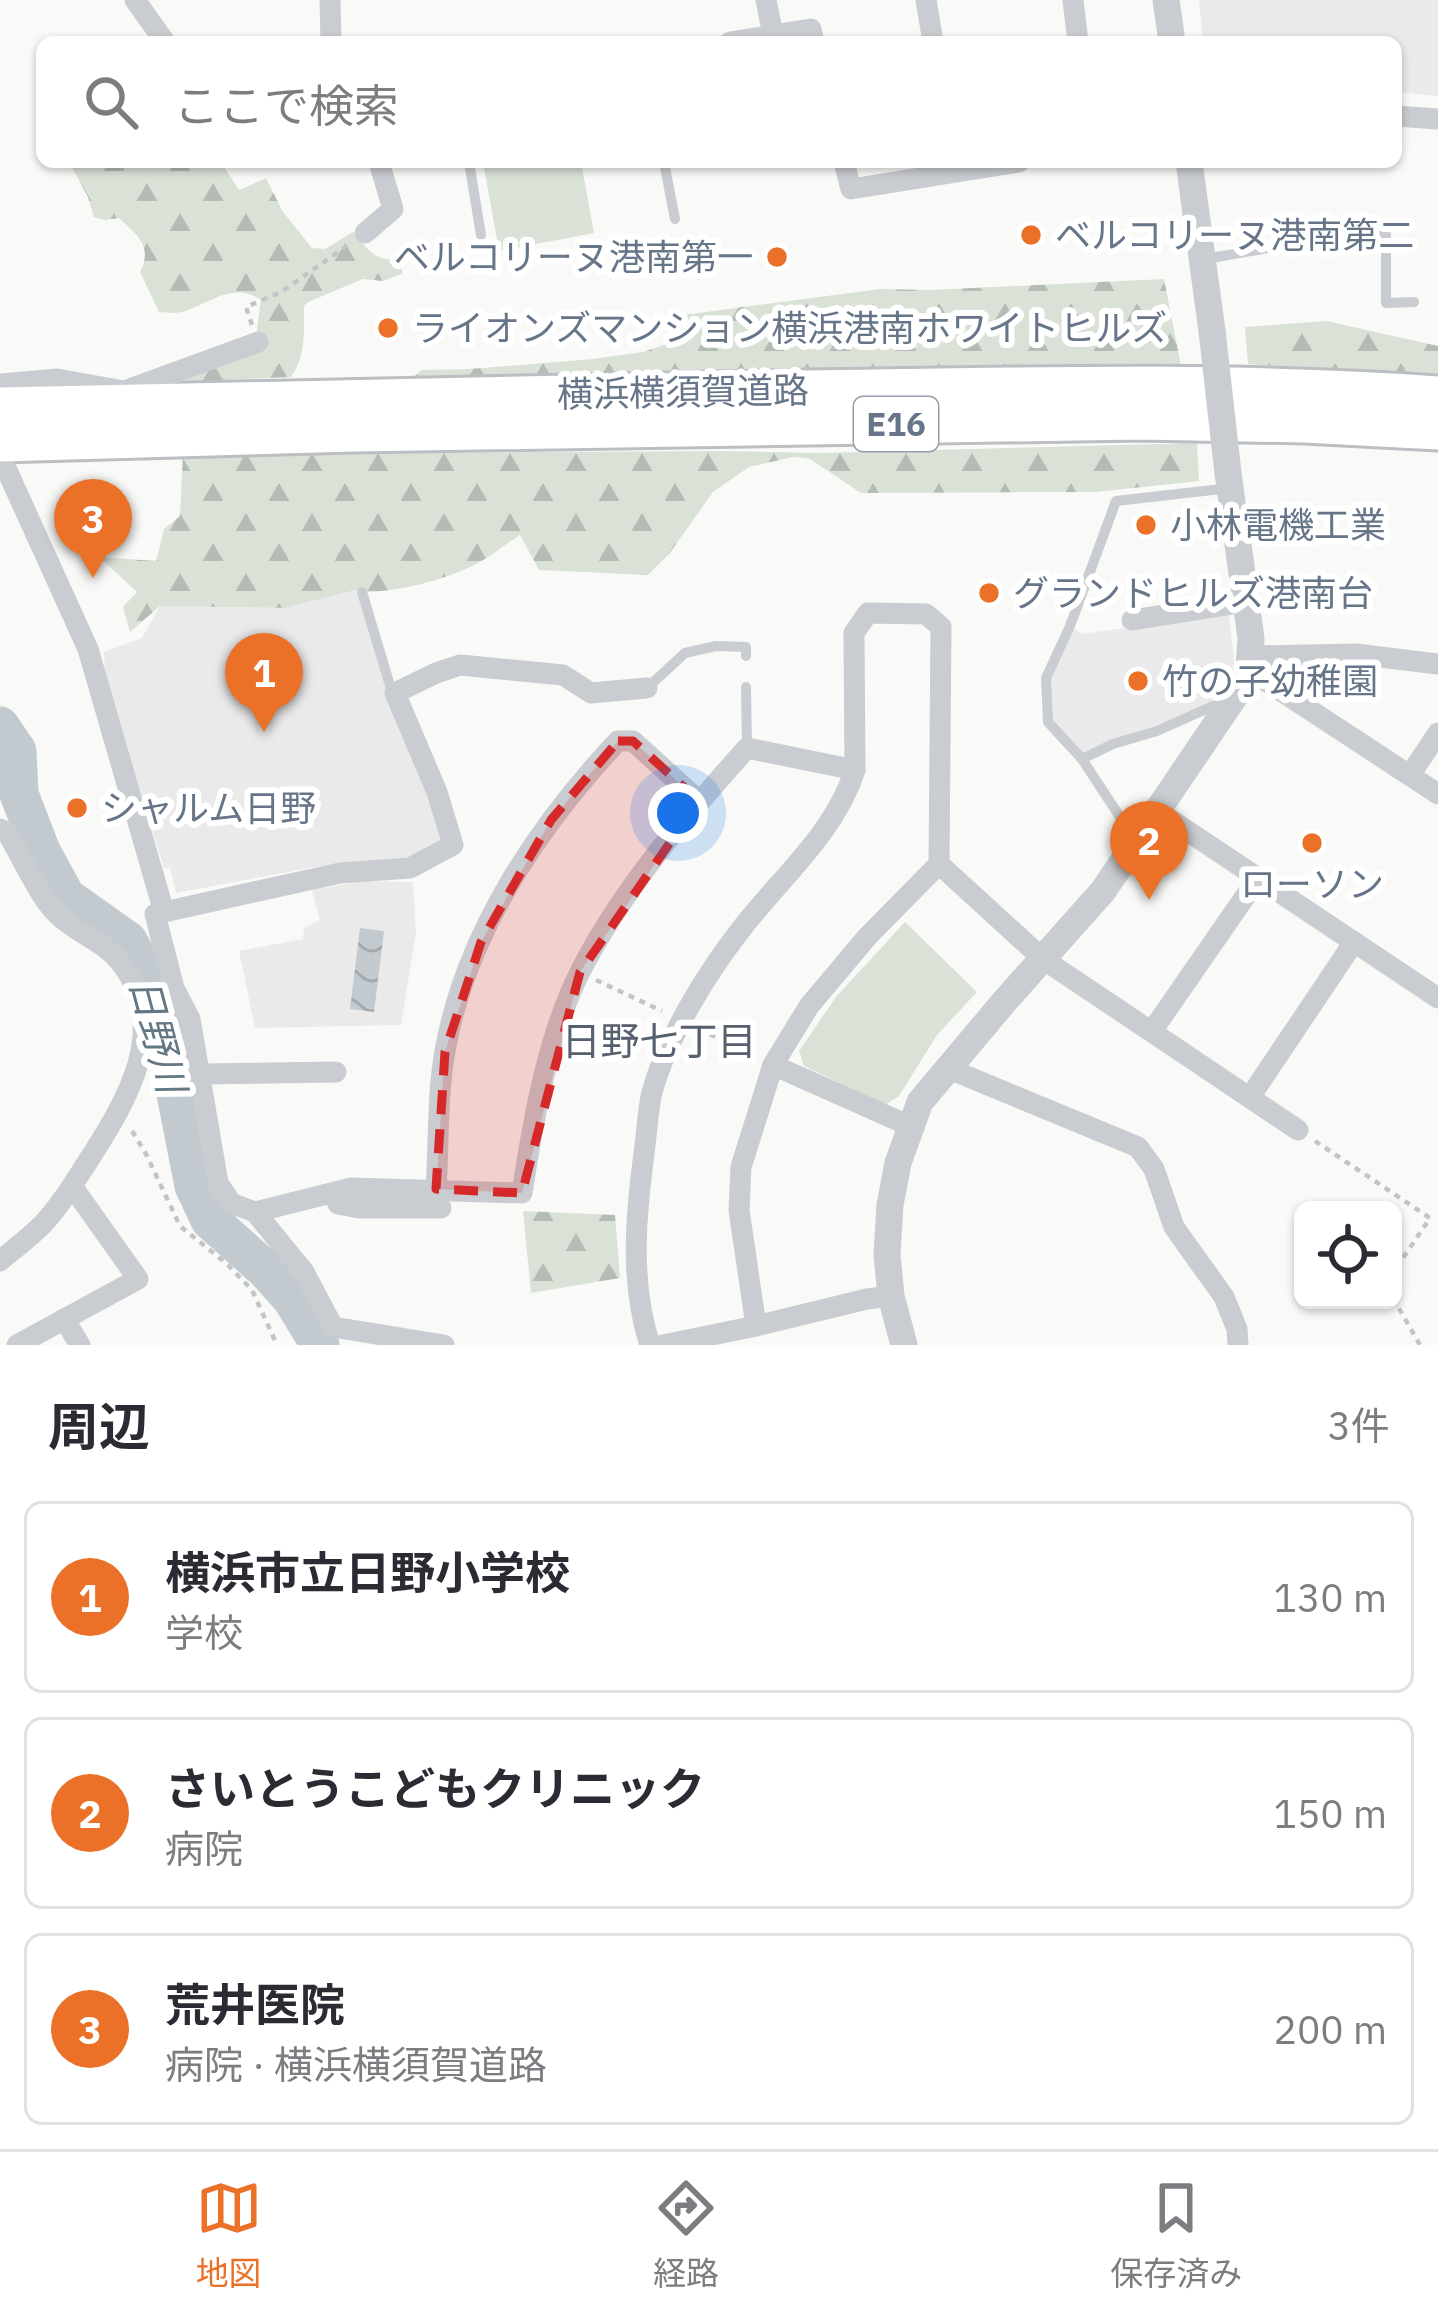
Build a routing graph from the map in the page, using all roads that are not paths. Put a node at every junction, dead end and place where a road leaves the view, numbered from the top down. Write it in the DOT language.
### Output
graph roads {
  1 [pos="135,0"];
  2 [pos="328,0"];
  3 [pos="766,0"];
  4 [pos="926,0"];
  5 [pos="1072,0"];
  6 [pos="1166,0"];
  7 [pos="773,35"];
  8 [pos="161,36"];
  9 [pos="329,36"];
  10 [pos="767,36"];
  11 [pos="813,36"];
  12 [pos="932,36"];
  13 [pos="1077,36"];
  14 [pos="1171,36"];
  15 [pos="1402,116"];
  16 [pos="1438,119"];
  17 [pos="381,168"];
  18 [pos="470,168"];
  19 [pos="665,168"];
  20 [pos="845,168"];
  21 [pos="952,168"];
  22 [pos="1190,168"];
  23 [pos="674,220"];
  24 [pos="365,233"];
  25 [pos="481,235"];
  26 [pos="1202,260"];
  27 [pos="1414,302"];
  28 [pos="258,342"];
  29 [pos="0,384"];
  30 [pos="1438,397"];
  31 [pos="0,407"];
  32 [pos="361,414"];
  33 [pos="1438,430"];
  34 [pos="2,459"];
  35 [pos="1229,480"];
  36 [pos="362,592"];
  37 [pos="1246,602"];
  38 [pos="1132,620"];
  39 [pos="746,656"];
  40 [pos="1250,663"];
  41 [pos="1438,664"];
  42 [pos="746,687"];
  43 [pos="647,688"];
  44 [pos="395,693"];
  45 [pos="1224,712"];
  46 [pos="1438,733"];
  47 [pos="747,748"];
  48 [pos="1082,759"];
  49 [pos="856,770"];
  50 [pos="1410,775"];
  51 [pos="1438,794"];
  52 [pos="699,801"];
  53 [pos="1159,812"];
  54 [pos="0,829"];
  55 [pos="1137,843"];
  56 [pos="939,864"];
  57 [pos="1258,878"];
  58 [pos="164,912"];
  59 [pos="1354,942"];
  60 [pos="1042,959"];
  61 [pos="174,988"];
  62 [pos="1438,998"];
  63 [pos="142,1006"];
  64 [pos="1152,1031"];
  65 [pos="773,1065"];
  66 [pos="947,1068"];
  67 [pos="336,1072"];
  68 [pos="201,1074"];
  69 [pos="1250,1097"];
  70 [pos="910,1126"];
  71 [pos="1298,1130"];
  72 [pos="72,1186"];
  73 [pos="438,1199"];
  74 [pos="255,1212"];
  75 [pos="0,1262"];
  76 [pos="891,1296"];
  77 [pos="64,1319"];
  78 [pos="756,1327"];
  79 [pos="17,1345"];
  80 [pos="80,1345"];
  81 [pos="444,1345"];
  82 [pos="650,1345"];
  83 [pos="663,1345"];
  84 [pos="904,1345"];
  85 [pos="1238,1345"];
  1 -- 8 [label="street"];
  2 -- 9 [label="street"];
  3 -- 7 [label="street"];
  4 -- 12 [label="street"];
  5 -- 13 [label="street"];
  6 -- 14 [label="street"];
  7 -- 10 [label="street"];
  7 -- 11 [label="street"];
  15 -- 16 [label="street"];
  17 -- 24 [label="street"];
  18 -- 25 [label="lane"];
  19 -- 23 [label="lane"];
  20 -- 21 [label="street"];
  22 -- 26 [label="street"];
  26 -- 27 [label="lane"];
  26 -- 35 [label="street, bridge"];
  28 -- 29 [label="street"];
  30 -- 32 [label="highway, 横浜横須賀道路 / E16"];
  31 -- 32 [label="highway, 横浜横須賀道路 / E16"];
  32 -- 33 [label="highway, 横浜横須賀道路 / E16"];
  32 -- 34 [label="highway, 横浜横須賀道路 / E16"];
  34 -- 58 [label="street"];
  35 -- 37 [label="street"];
  35 -- 48 [label="lane"];
  36 -- 44 [label="lane"];
  37 -- 38 [label="street"];
  37 -- 40 [label="street"];
  39 -- 43 [label="lane"];
  40 -- 41 [label="street"];
  40 -- 45 [label="street"];
  40 -- 50 [label="street"];
  42 -- 47 [label="lane"];
  43 -- 44 [label="street"];
  44 -- 58 [label="street"];
  45 -- 48 [label="lane"];
  45 -- 53 [label="street"];
  46 -- 50 [label="street"];
  47 -- 49 [label="street"];
  47 -- 52 [label="street"];
  48 -- 55 [label="lane"];
  49 -- 56 [label="street"];
  49 -- 82 [label="street"];
  50 -- 51 [label="street"];
  52 -- 73 [label="street"];
  52 -- 73 [label="street"];
  53 -- 55 [label="street"];
  53 -- 57 [label="street"];
  54 -- 63 [label="street"];
  55 -- 60 [label="street"];
  56 -- 60 [label="street"];
  56 -- 65 [label="street"];
  57 -- 59 [label="street"];
  57 -- 64 [label="street"];
  58 -- 61 [label="street"];
  59 -- 62 [label="street"];
  59 -- 69 [label="street"];
  60 -- 64 [label="street"];
  60 -- 66 [label="street"];
  61 -- 63 [label="street"];
  61 -- 68 [label="street"];
  63 -- 72 [label="street"];
  64 -- 69 [label="street"];
  65 -- 70 [label="street"];
  65 -- 78 [label="street"];
  66 -- 70 [label="street"];
  66 -- 85 [label="street"];
  67 -- 68 [label="street"];
  68 -- 74 [label="street"];
  69 -- 71 [label="street"];
  70 -- 76 [label="street"];
  72 -- 75 [label="street"];
  72 -- 77 [label="street"];
  73 -- 74 [label="street"];
  74 -- 81 [label="street"];
  76 -- 78 [label="street"];
  76 -- 84 [label="street"];
  77 -- 79 [label="street"];
  77 -- 80 [label="street"];
  78 -- 83 [label="street"];
}
